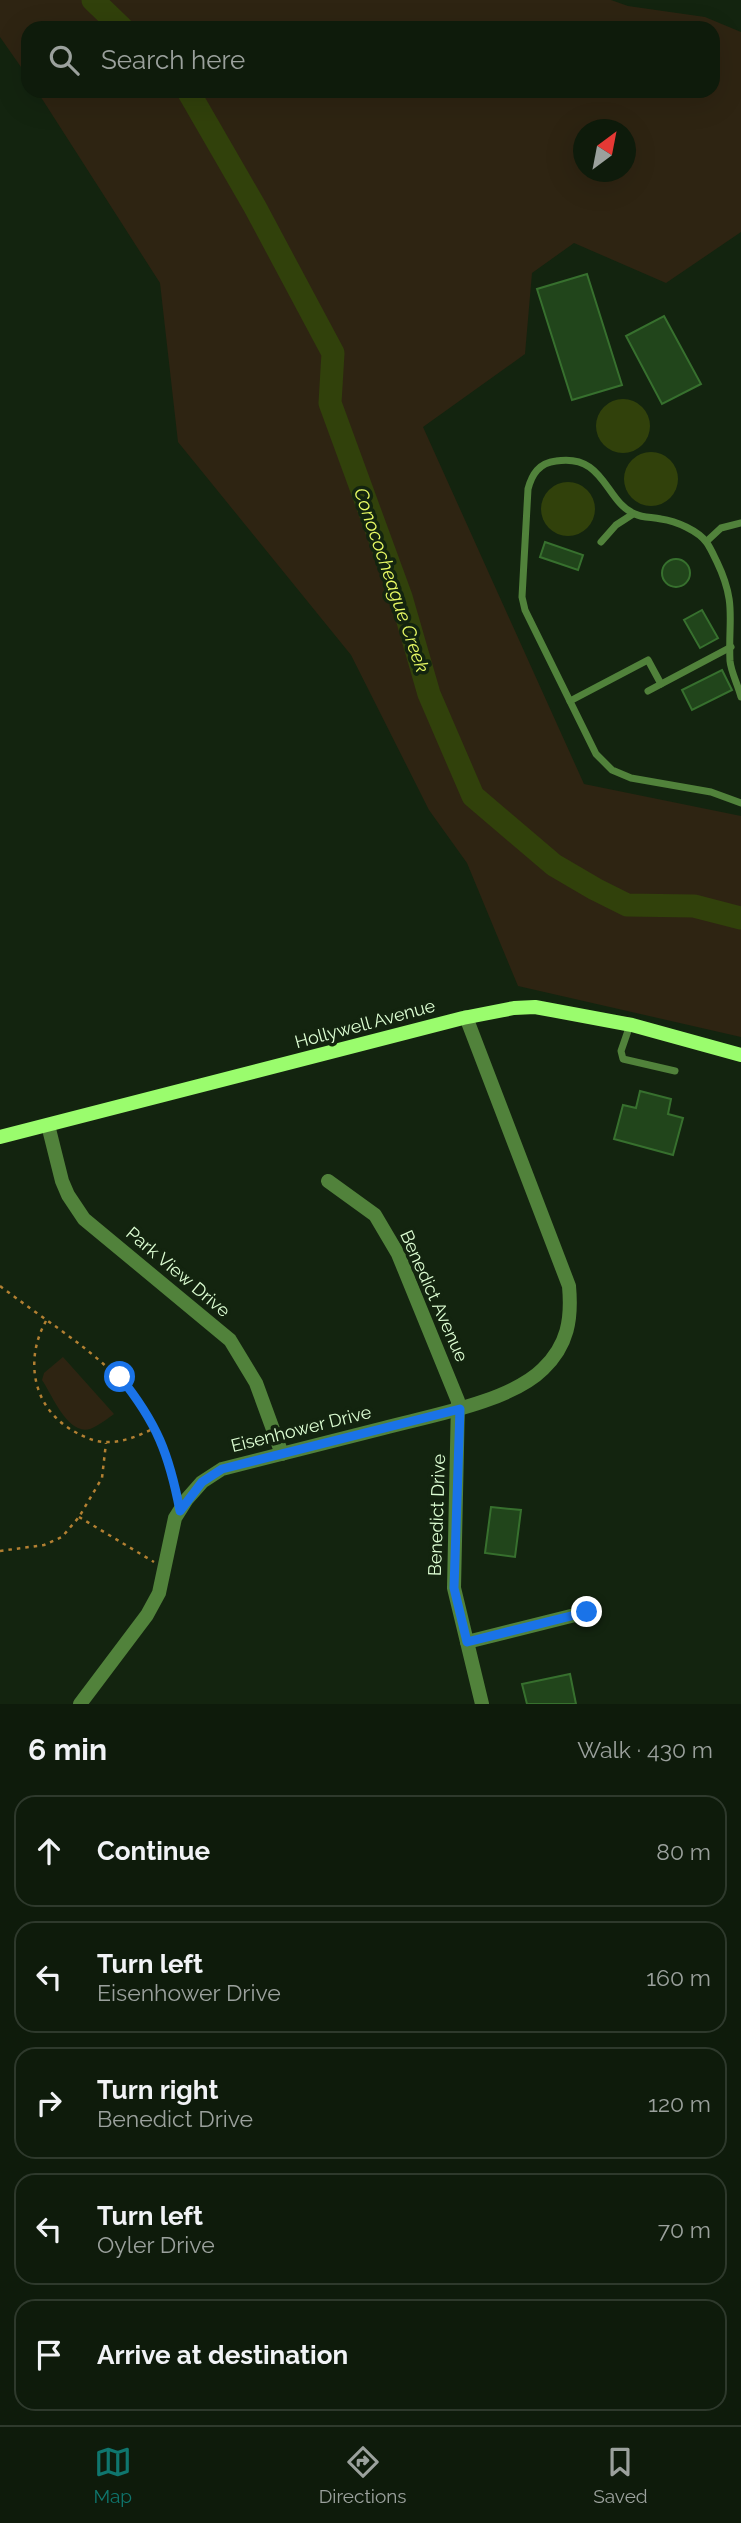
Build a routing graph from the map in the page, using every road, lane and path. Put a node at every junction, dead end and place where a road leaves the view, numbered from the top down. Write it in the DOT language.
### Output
graph roads {
  1 [pos="634,514"];
  2 [pos="741,523"];
  3 [pos="707,541"];
  4 [pos="601,542"];
  5 [pos="731,647"];
  6 [pos="738,676"];
  7 [pos="661,684"];
  8 [pos="648,691"];
  9 [pos="741,696"];
  10 [pos="570,701"];
  11 [pos="741,803"];
  12 [pos="466,1017"];
  13 [pos="629,1025"];
  14 [pos="741,1055"];
  15 [pos="675,1071"];
  16 [pos="48,1125"];
  17 [pos="0,1137"];
  18 [pos="328,1181"];
  19 [pos="0,1286"];
  20 [pos="46,1321"];
  21 [pos="460,1409"];
  22 [pos="156,1428"];
  23 [pos="106,1443"];
  24 [pos="282,1454"];
  25 [pos="180,1511"];
  26 [pos="79,1517"];
  27 [pos="0,1551"];
  28 [pos="164,1568"];
  29 [pos="587,1612"];
  30 [pos="467,1642"];
  31 [pos="80,1704"];
  32 [pos="482,1704"];
  1 -- 3 [label="lane"];
  1 -- 4 [label="lane"];
  1 -- 10 [label="lane"];
  2 -- 3 [label="lane"];
  3 -- 5 [label="lane"];
  5 -- 6 [label="lane"];
  5 -- 7 [label="lane"];
  6 -- 9 [label="lane"];
  7 -- 8 [label="lane"];
  7 -- 10 [label="lane"];
  10 -- 11 [label="lane"];
  12 -- 13 [label="street, Hollywell Avenue"];
  12 -- 16 [label="street, Hollywell Avenue"];
  12 -- 21 [label="street, Eisenhower Drive"];
  13 -- 14 [label="street, Hollywell Avenue"];
  13 -- 15 [label="lane"];
  16 -- 17 [label="street, Hollywell Avenue"];
  16 -- 24 [label="street, Park View Drive"];
  18 -- 21 [label="street, Benedict Avenue"];
  19 -- 20 [label="path"];
  20 -- 22 [label="path"];
  20 -- 23 [label="path"];
  21 -- 24 [label="street, Eisenhower Drive"];
  21 -- 30 [label="street, Benedict Drive"];
  22 -- 23 [label="path"];
  22 -- 25 [label="path"];
  23 -- 26 [label="path"];
  24 -- 25 [label="street, Eisenhower Drive"];
  25 -- 28 [label="street, Eisenhower Drive"];
  26 -- 27 [label="path"];
  26 -- 28 [label="path"];
  28 -- 31 [label="street, Eisenhower Drive"];
  29 -- 30 [label="street"];
  30 -- 32 [label="street, Benedict Drive"];
}
